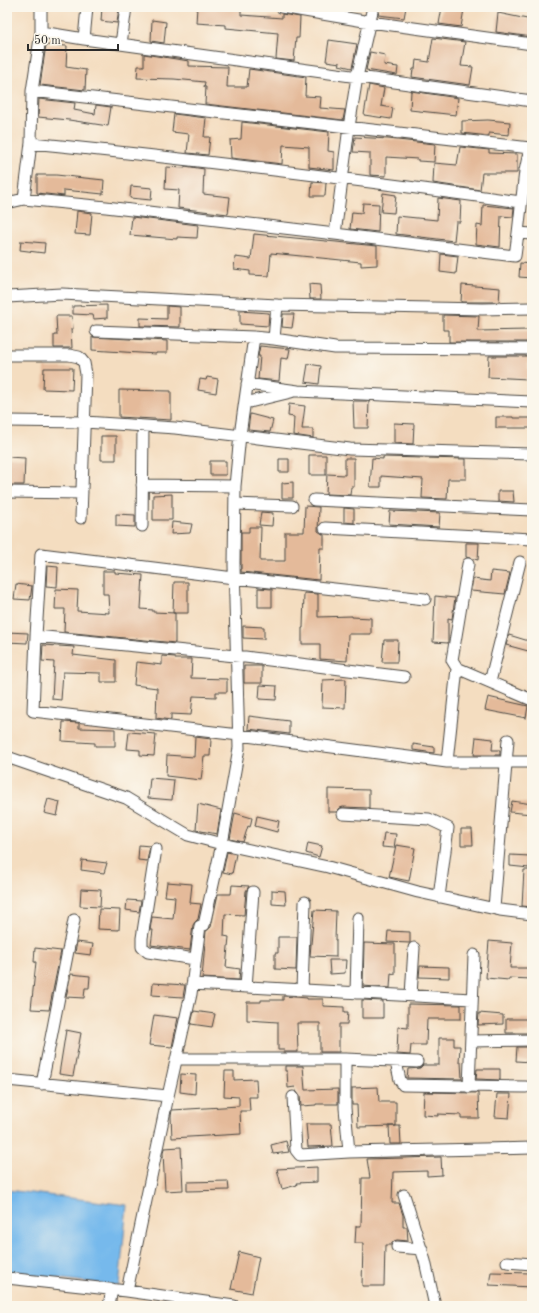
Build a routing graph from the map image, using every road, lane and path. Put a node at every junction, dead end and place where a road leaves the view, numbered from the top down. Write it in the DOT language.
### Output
graph roads {
  1 [pos="41,7"];
  2 [pos="87,7"];
  3 [pos="126,7"];
  4 [pos="281,7"];
  5 [pos="373,7"];
  6 [pos="370,22"];
  7 [pos="41,32"];
  8 [pos="84,39"];
  9 [pos="121,44"];
  10 [pos="532,44"];
  11 [pos="357,77"];
  12 [pos="32,91"];
  13 [pos="532,101"];
  14 [pos="349,127"];
  15 [pos="31,143"];
  16 [pos="528,171"];
  17 [pos="342,178"];
  18 [pos="24,199"];
  19 [pos="521,202"];
  20 [pos="7,203"];
  21 [pos="518,233"];
  22 [pos="335,234"];
  23 [pos="532,234"];
  24 [pos="7,297"];
  25 [pos="277,305"];
  26 [pos="532,308"];
  27 [pos="96,332"];
  28 [pos="254,337"];
  29 [pos="274,339"];
  30 [pos="532,349"];
  31 [pos="7,355"];
  32 [pos="247,384"];
  33 [pos="298,390"];
  34 [pos="532,402"];
  35 [pos="245,403"];
  36 [pos="7,421"];
  37 [pos="85,422"];
  38 [pos="144,426"];
  39 [pos="240,435"];
  40 [pos="532,454"];
  41 [pos="142,485"];
  42 [pos="235,486"];
  43 [pos="7,492"];
  44 [pos="82,493"];
  45 [pos="314,500"];
  46 [pos="235,504"];
  47 [pos="292,506"];
  48 [pos="532,510"];
  49 [pos="80,518"];
  50 [pos="142,526"];
  51 [pos="325,528"];
  52 [pos="532,539"];
  53 [pos="520,562"];
  54 [pos="468,564"];
  55 [pos="234,578"];
  56 [pos="425,599"];
  57 [pos="36,636"];
  58 [pos="236,657"];
  59 [pos="457,668"];
  60 [pos="404,677"];
  61 [pos="490,682"];
  62 [pos="532,700"];
  63 [pos="239,735"];
  64 [pos="508,740"];
  65 [pos="7,757"];
  66 [pos="447,762"];
  67 [pos="506,762"];
  68 [pos="532,762"];
  69 [pos="343,814"];
  70 [pos="222,844"];
  71 [pos="156,849"];
  72 [pos="253,892"];
  73 [pos="439,897"];
  74 [pos="305,902"];
  75 [pos="494,908"];
  76 [pos="532,914"];
  77 [pos="358,918"];
  78 [pos="74,920"];
  79 [pos="414,948"];
  80 [pos="474,955"];
  81 [pos="196,959"];
  82 [pos="192,984"];
  83 [pos="246,987"];
  84 [pos="302,990"];
  85 [pos="356,993"];
  86 [pos="411,995"];
  87 [pos="472,999"];
  88 [pos="532,1040"];
  89 [pos="471,1041"];
  90 [pos="176,1059"];
  91 [pos="345,1059"];
  92 [pos="396,1062"];
  93 [pos="417,1062"];
  94 [pos="7,1080"];
  95 [pos="42,1084"];
  96 [pos="470,1087"];
  97 [pos="526,1087"];
  98 [pos="168,1096"];
  99 [pos="293,1097"];
  100 [pos="532,1148"];
  101 [pos="349,1152"];
  102 [pos="404,1195"];
  103 [pos="397,1247"];
  104 [pos="422,1249"];
  105 [pos="507,1262"];
  106 [pos="532,1264"];
  107 [pos="7,1278"];
  108 [pos="112,1289"];
  109 [pos="128,1291"];
  110 [pos="109,1306"];
  111 [pos="234,1306"];
  112 [pos="435,1306"];
  1 -- 7 [label="street"];
  2 -- 8 [label="street"];
  3 -- 9 [label="street"];
  4 -- 6 [label="street"];
  5 -- 6 [label="street"];
  6 -- 10 [label="street"];
  6 -- 11 [label="street"];
  7 -- 8 [label="street"];
  7 -- 12 [label="street"];
  8 -- 9 [label="street"];
  9 -- 11 [label="street"];
  11 -- 13 [label="street"];
  11 -- 14 [label="street"];
  12 -- 14 [label="street"];
  12 -- 15 [label="street"];
  14 -- 16 [label="street"];
  14 -- 17 [label="street"];
  15 -- 17 [label="street"];
  15 -- 18 [label="street"];
  16 -- 19 [label="street"];
  17 -- 19 [label="street"];
  17 -- 22 [label="street"];
  18 -- 20 [label="street"];
  18 -- 22 [label="street"];
  19 -- 21 [label="street"];
  21 -- 22 [label="street"];
  21 -- 23 [label="street"];
  24 -- 25 [label="street"];
  25 -- 26 [label="street"];
  25 -- 29 [label="street"];
  27 -- 28 [label="street"];
  28 -- 29 [label="street"];
  28 -- 32 [label="street"];
  29 -- 30 [label="street"];
  31 -- 37 [label="street"];
  32 -- 33 [label="street"];
  32 -- 35 [label="street"];
  33 -- 34 [label="street"];
  33 -- 35 [label="street"];
  35 -- 39 [label="street"];
  36 -- 37 [label="street"];
  37 -- 38 [label="street"];
  37 -- 44 [label="street"];
  38 -- 39 [label="street"];
  38 -- 41 [label="street"];
  39 -- 40 [label="street"];
  39 -- 42 [label="street"];
  41 -- 42 [label="street"];
  41 -- 50 [label="street"];
  42 -- 46 [label="street"];
  43 -- 44 [label="street"];
  44 -- 49 [label="street"];
  45 -- 48 [label="street"];
  46 -- 47 [label="street"];
  46 -- 55 [label="street"];
  51 -- 52 [label="street"];
  53 -- 61 [label="street"];
  54 -- 59 [label="street"];
  55 -- 56 [label="street"];
  55 -- 57 [label="street"];
  55 -- 58 [label="street"];
  57 -- 58 [label="street"];
  57 -- 63 [label="street"];
  58 -- 60 [label="street"];
  58 -- 63 [label="street"];
  59 -- 61 [label="street"];
  59 -- 66 [label="street"];
  61 -- 62 [label="street"];
  63 -- 66 [label="street"];
  63 -- 70 [label="street"];
  64 -- 67 [label="street"];
  65 -- 70 [label="street"];
  66 -- 67 [label="street"];
  67 -- 68 [label="street"];
  67 -- 75 [label="street"];
  69 -- 73 [label="street"];
  70 -- 73 [label="street"];
  70 -- 81 [label="street"];
  71 -- 81 [label="street"];
  72 -- 83 [label="street"];
  73 -- 75 [label="street"];
  74 -- 84 [label="street"];
  75 -- 76 [label="street"];
  77 -- 85 [label="street"];
  78 -- 95 [label="street"];
  79 -- 86 [label="street"];
  80 -- 87 [label="street"];
  81 -- 82 [label="street"];
  82 -- 83 [label="street"];
  82 -- 90 [label="street"];
  83 -- 84 [label="street"];
  84 -- 85 [label="street"];
  85 -- 86 [label="street"];
  86 -- 87 [label="street"];
  87 -- 89 [label="street"];
  88 -- 89 [label="street"];
  89 -- 96 [label="street"];
  90 -- 91 [label="street"];
  90 -- 98 [label="street"];
  91 -- 92 [label="street"];
  91 -- 101 [label="street"];
  92 -- 93 [label="street"];
  92 -- 96 [label="street"];
  94 -- 95 [label="street"];
  95 -- 98 [label="street"];
  96 -- 97 [label="street"];
  98 -- 109 [label="street"];
  99 -- 101 [label="street"];
  100 -- 101 [label="street"];
  102 -- 104 [label="street"];
  103 -- 104 [label="street"];
  104 -- 112 [label="street"];
  105 -- 106 [label="street"];
  107 -- 108 [label="street"];
  108 -- 109 [label="street"];
  108 -- 110 [label="street"];
  109 -- 111 [label="street"];
}
